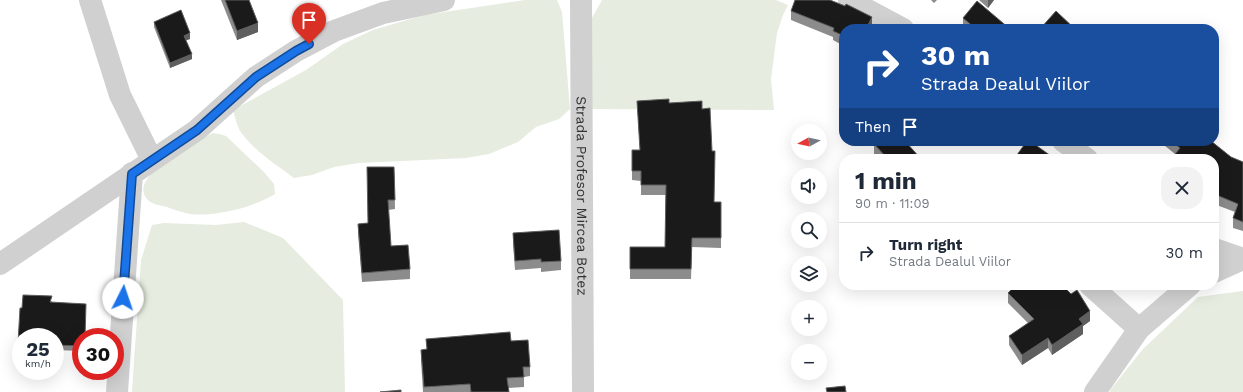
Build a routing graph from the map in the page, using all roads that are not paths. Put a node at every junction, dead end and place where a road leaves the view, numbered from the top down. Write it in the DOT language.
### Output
graph roads {
  1 [pos="90,0"];
  2 [pos="444,0"];
  3 [pos="581,0"];
  4 [pos="850,0"];
  5 [pos="894,24"];
  6 [pos="1070,146"];
  7 [pos="1080,154"];
  8 [pos="152,160"];
  9 [pos="132,174"];
  10 [pos="1219,251"];
  11 [pos="1243,259"];
  12 [pos="0,264"];
  13 [pos="1219,270"];
  14 [pos="1096,290"];
  15 [pos="1184,290"];
  16 [pos="1139,329"];
  17 [pos="117,392"];
  18 [pos="583,392"];
  19 [pos="1095,392"];
  1 -- 8 [label="street"];
  2 -- 8 [label="street"];
  3 -- 18 [label="street, Strada Profesor Mircea Botez"];
  4 -- 5 [label="street"];
  6 -- 7 [label="street"];
  8 -- 9 [label="street"];
  9 -- 12 [label="street"];
  9 -- 17 [label="street"];
  10 -- 11 [label="street"];
  11 -- 13 [label="street"];
  14 -- 16 [label="street"];
  15 -- 16 [label="street"];
  16 -- 19 [label="street"];
}
